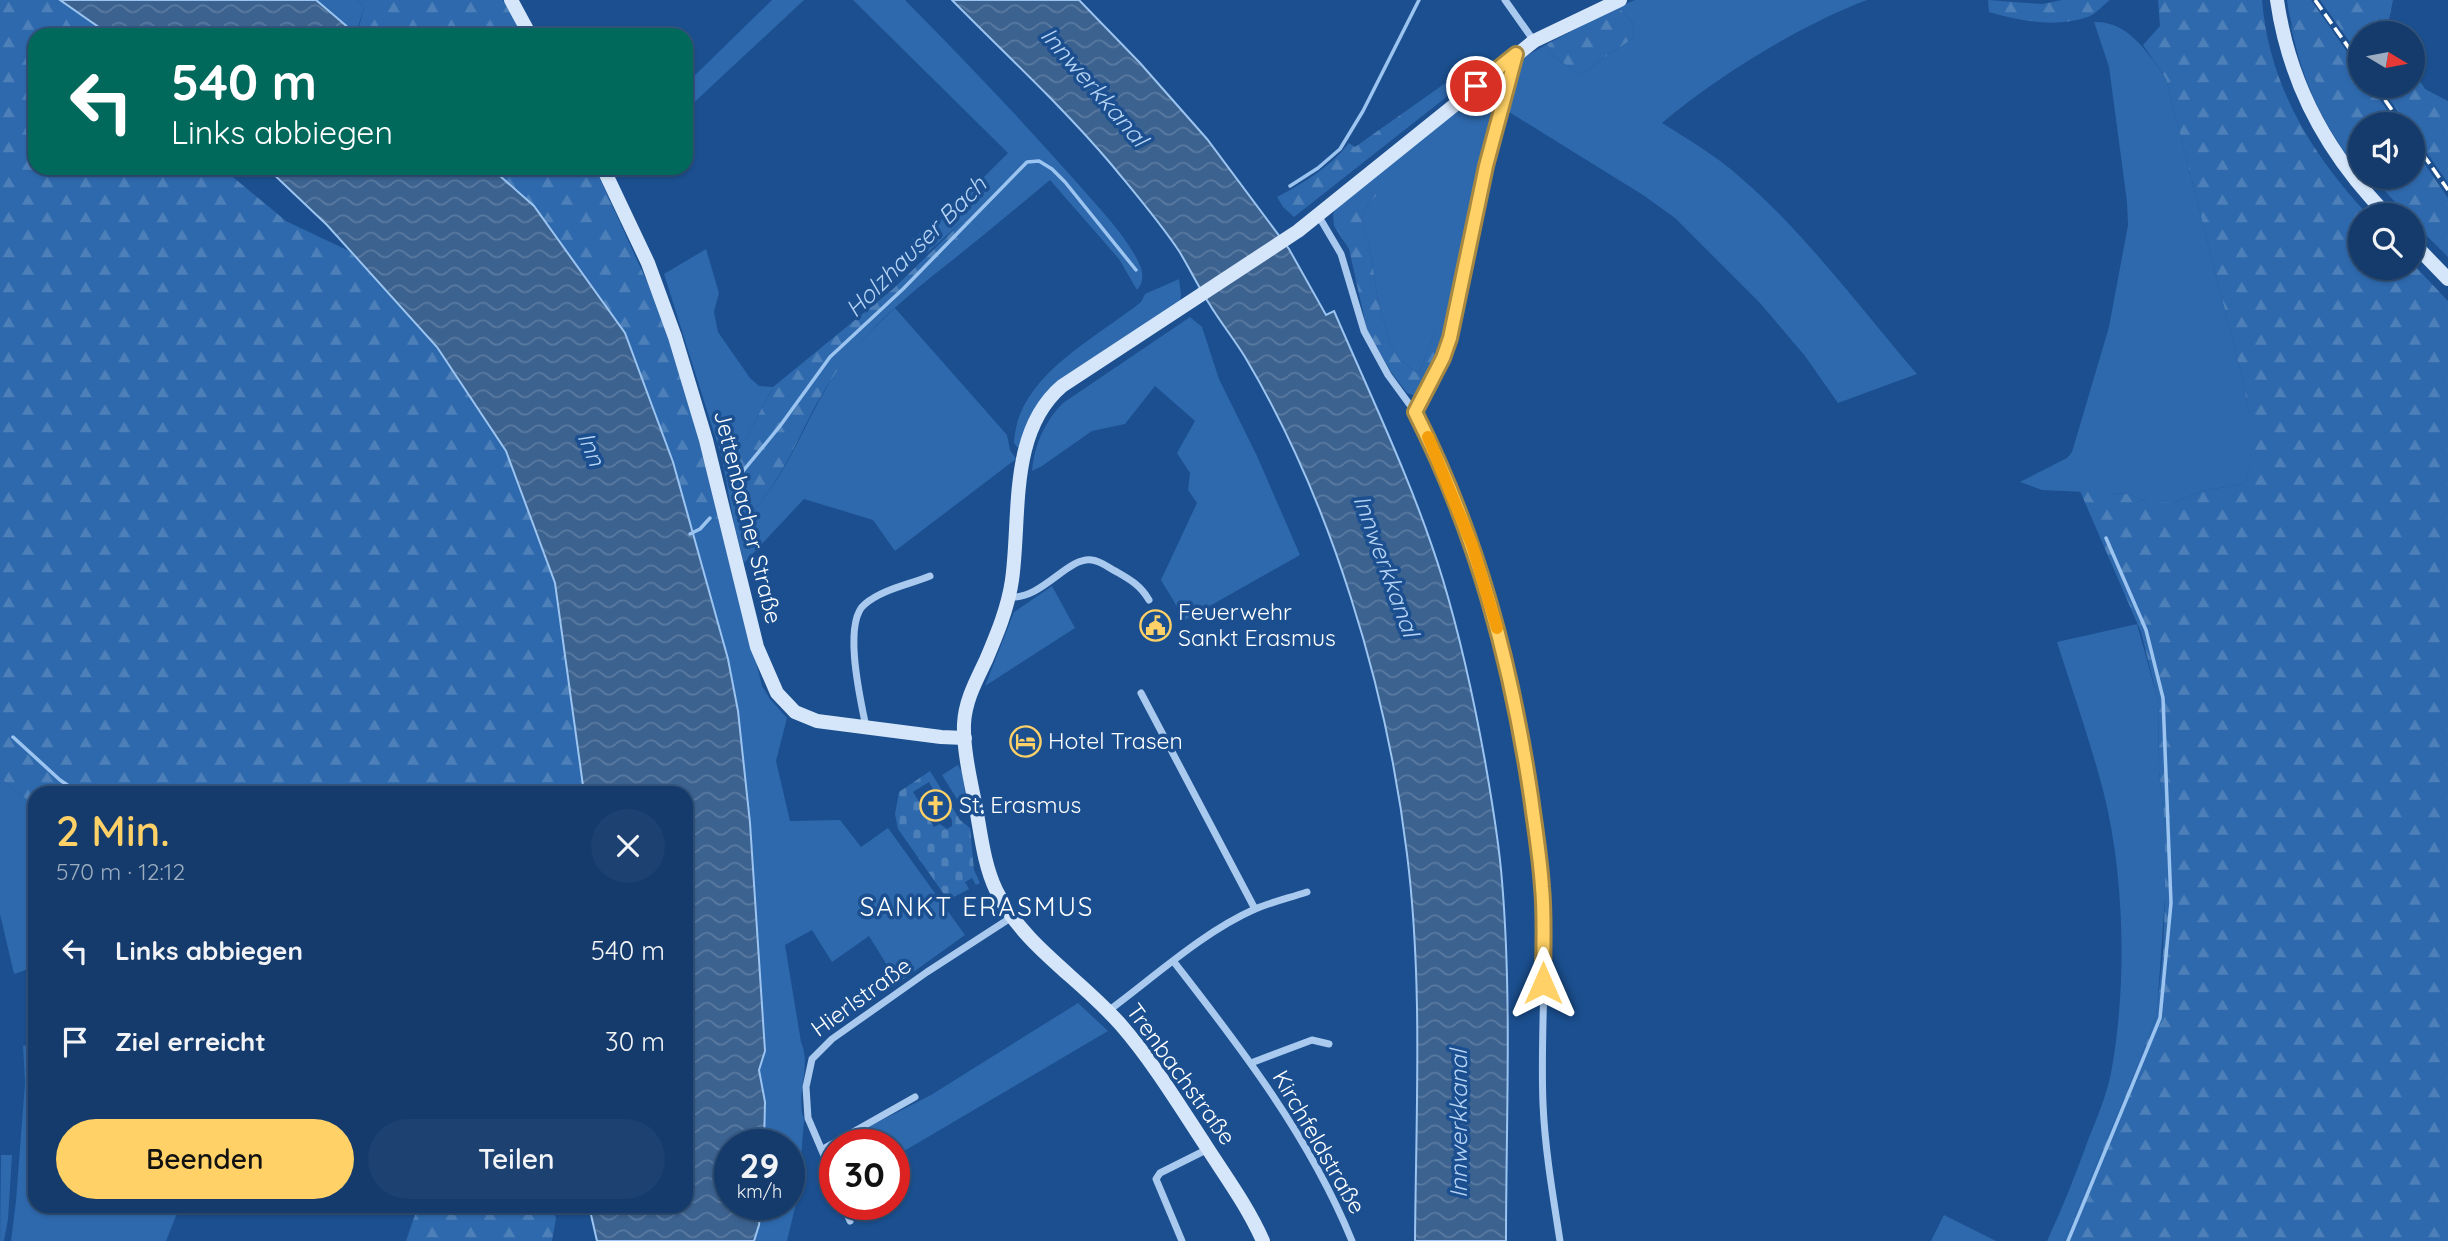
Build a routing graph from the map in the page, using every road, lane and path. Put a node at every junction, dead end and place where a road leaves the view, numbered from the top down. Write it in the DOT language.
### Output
graph roads {
  1 [pos="511,0"];
  2 [pos="1505,0"];
  3 [pos="1620,0"];
  4 [pos="2277,0"];
  5 [pos="526,28"];
  6 [pos="1534,41"];
  7 [pos="1516,54"];
  8 [pos="606,175"];
  9 [pos="2377,203"];
  10 [pos="1318,215"];
  11 [pos="2425,255"];
  12 [pos="2448,279"];
  13 [pos="1415,412"];
  14 [pos="930,576"];
  15 [pos="1009,597"];
  16 [pos="1149,600"];
  17 [pos="1141,693"];
  18 [pos="866,728"];
  19 [pos="965,738"];
  20 [pos="1307,892"];
  21 [pos="1255,909"];
  22 [pos="1012,916"];
  23 [pos="1174,962"];
  24 [pos="1108,1011"];
  25 [pos="1329,1044"];
  26 [pos="1251,1063"];
  27 [pos="915,1097"];
  28 [pos="858,1129"];
  29 [pos="819,1141"];
  30 [pos="1208,1149"];
  31 [pos="1182,1241"];
  32 [pos="1263,1241"];
  33 [pos="1352,1241"];
  34 [pos="1560,1241"];
  1 -- 5 [label="street"];
  2 -- 6 [label="street"];
  3 -- 6 [label="street, Trenbachstraße"];
  4 -- 9 [label="street"];
  6 -- 7 [label="street, Trenbachstraße"];
  7 -- 10 [label="street, Trenbachstraße"];
  7 -- 13 [label="street"];
  8 -- 18 [label="street, Jettenbacher Straße"];
  10 -- 13 [label="street"];
  10 -- 15 [label="street, Trenbachstraße"];
  11 -- 12 [label="street"];
  13 -- 34 [label="street"];
  14 -- 18 [label="street"];
  15 -- 16 [label="street"];
  15 -- 19 [label="street, Trenbachstraße"];
  17 -- 21 [label="street"];
  18 -- 19 [label="street, Jettenbacher Straße"];
  19 -- 22 [label="street, Trenbachstraße"];
  20 -- 21 [label="street"];
  21 -- 23 [label="street"];
  22 -- 24 [label="street, Trenbachstraße"];
  22 -- 29 [label="street, Hierlstraße"];
  23 -- 24 [label="street"];
  23 -- 26 [label="street, Kirchfeldstraße"];
  24 -- 30 [label="street, Trenbachstraße"];
  25 -- 26 [label="street, Kirchfeldstraße"];
  26 -- 33 [label="street, Kirchfeldstraße"];
  27 -- 28 [label="street"];
  30 -- 31 [label="street"];
  30 -- 32 [label="street, Trenbachstraße"];
}
